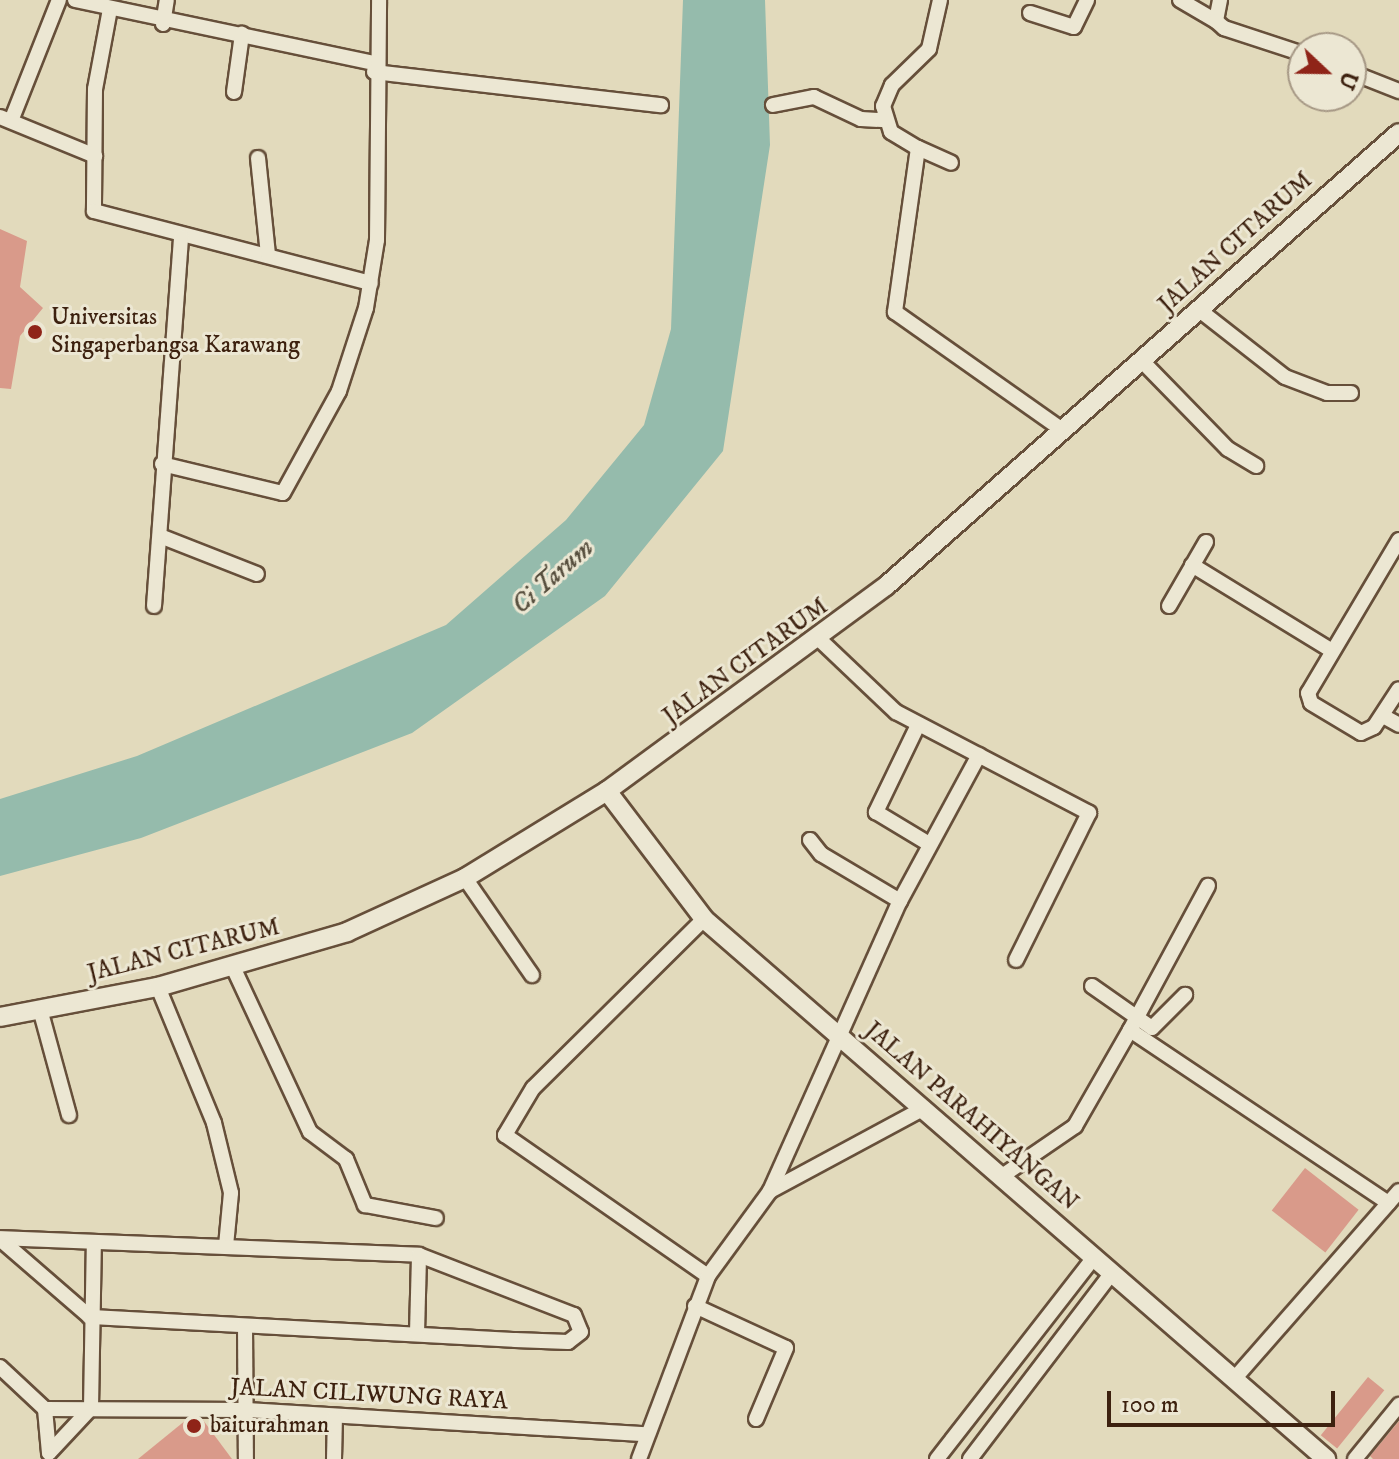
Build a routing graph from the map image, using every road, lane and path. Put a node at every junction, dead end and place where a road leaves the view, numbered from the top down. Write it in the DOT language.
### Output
graph roads {
  1 [pos="59,0"];
  2 [pos="75,0"];
  3 [pos="167,0"];
  4 [pos="379,0"];
  5 [pos="940,0"];
  6 [pos="1087,0"];
  7 [pos="1180,0"];
  8 [pos="1220,0"];
  9 [pos="110,9"];
  10 [pos="1030,13"];
  11 [pos="1216,21"];
  12 [pos="163,24"];
  13 [pos="242,34"];
  14 [pos="1287,48"];
  15 [pos="374,67"];
  16 [pos="1367,78"];
  17 [pos="1399,91"];
  18 [pos="234,92"];
  19 [pos="661,105"];
  20 [pos="773,105"];
  21 [pos="5,119"];
  22 [pos="882,120"];
  23 [pos="1399,133"];
  24 [pos="918,148"];
  25 [pos="95,156"];
  26 [pos="258,158"];
  27 [pos="951,163"];
  28 [pos="181,237"];
  29 [pos="268,255"];
  30 [pos="371,283"];
  31 [pos="1198,309"];
  32 [pos="1142,361"];
  33 [pos="1351,393"];
  34 [pos="1061,429"];
  35 [pos="162,464"];
  36 [pos="1256,466"];
  37 [pos="160,536"];
  38 [pos="1399,540"];
  39 [pos="1206,542"];
  40 [pos="1192,565"];
  41 [pos="257,574"];
  42 [pos="154,606"];
  43 [pos="1169,606"];
  44 [pos="820,640"];
  45 [pos="1329,649"];
  46 [pos="1399,689"];
  47 [pos="1383,716"];
  48 [pos="918,725"];
  49 [pos="1399,725"];
  50 [pos="979,755"];
  51 [pos="607,791"];
  52 [pos="810,840"];
  53 [pos="929,844"];
  54 [pos="465,878"];
  55 [pos="1208,886"];
  56 [pos="900,901"];
  57 [pos="704,919"];
  58 [pos="1016,960"];
  59 [pos="233,967"];
  60 [pos="532,975"];
  61 [pos="1092,986"];
  62 [pos="158,987"];
  63 [pos="1185,995"];
  64 [pos="40,1009"];
  65 [pos="1137,1013"];
  66 [pos="0,1017"];
  67 [pos="1130,1030"];
  68 [pos="839,1033"];
  69 [pos="924,1108"];
  70 [pos="69,1115"];
  71 [pos="1005,1174"];
  72 [pos="770,1191"];
  73 [pos="1399,1191"];
  74 [pos="1388,1203"];
  75 [pos="436,1218"];
  76 [pos="0,1238"];
  77 [pos="94,1242"];
  78 [pos="226,1246"];
  79 [pos="419,1255"];
  80 [pos="1094,1257"];
  81 [pos="1111,1274"];
  82 [pos="708,1276"];
  83 [pos="695,1306"];
  84 [pos="90,1317"];
  85 [pos="245,1326"];
  86 [pos="417,1333"];
  87 [pos="0,1367"];
  88 [pos="1234,1379"];
  89 [pos="1399,1405"];
  90 [pos="91,1408"];
  91 [pos="45,1409"];
  92 [pos="247,1410"];
  93 [pos="335,1416"];
  94 [pos="756,1419"];
  95 [pos="645,1434"];
  96 [pos="49,1456"];
  97 [pos="246,1459"];
  98 [pos="334,1459"];
  99 [pos="639,1459"];
  100 [pos="937,1459"];
  101 [pos="970,1459"];
  102 [pos="1326,1459"];
  103 [pos="1355,1459"];
  1 -- 21 [label="street"];
  2 -- 9 [label="street"];
  3 -- 12 [label="street"];
  4 -- 15 [label="street"];
  5 -- 22 [label="street"];
  6 -- 10 [label="street"];
  7 -- 11 [label="street"];
  8 -- 11 [label="street"];
  9 -- 12 [label="street"];
  9 -- 25 [label="street"];
  11 -- 14 [label="street"];
  12 -- 13 [label="street"];
  13 -- 15 [label="street"];
  13 -- 18 [label="street"];
  15 -- 19 [label="street"];
  15 -- 30 [label="street"];
  16 -- 17 [label="street"];
  20 -- 22 [label="street"];
  21 -- 25 [label="street"];
  22 -- 24 [label="street"];
  23 -- 31 [label="street, JALAN CITARUM"];
  24 -- 27 [label="street"];
  24 -- 34 [label="street"];
  25 -- 28 [label="street"];
  26 -- 29 [label="street"];
  28 -- 29 [label="street"];
  28 -- 35 [label="street"];
  29 -- 30 [label="street"];
  30 -- 35 [label="street"];
  31 -- 32 [label="street, JALAN CITARUM"];
  31 -- 33 [label="street"];
  32 -- 34 [label="street, JALAN CITARUM"];
  32 -- 36 [label="street"];
  34 -- 44 [label="street, JALAN CITARUM"];
  35 -- 37 [label="street"];
  37 -- 41 [label="street"];
  37 -- 42 [label="street"];
  38 -- 45 [label="street"];
  39 -- 40 [label="street"];
  40 -- 43 [label="street"];
  40 -- 45 [label="street"];
  44 -- 48 [label="street"];
  44 -- 51 [label="street, JALAN CITARUM"];
  45 -- 47 [label="street"];
  46 -- 47 [label="street"];
  47 -- 49 [label="street"];
  48 -- 50 [label="street"];
  48 -- 53 [label="street"];
  50 -- 53 [label="street"];
  50 -- 58 [label="street"];
  51 -- 54 [label="street, JALAN CITARUM"];
  51 -- 57 [label="street, JALAN PARAHIYANGAN"];
  52 -- 56 [label="street"];
  53 -- 56 [label="street"];
  54 -- 59 [label="street, JALAN CITARUM"];
  54 -- 60 [label="street"];
  55 -- 65 [label="street"];
  56 -- 68 [label="street"];
  57 -- 68 [label="street, JALAN PARAHIYANGAN"];
  57 -- 82 [label="street"];
  59 -- 62 [label="street, JALAN CITARUM"];
  59 -- 75 [label="street"];
  61 -- 65 [label="street"];
  62 -- 64 [label="street, JALAN CITARUM"];
  62 -- 78 [label="street"];
  63 -- 65 [label="street"];
  64 -- 66 [label="street, JALAN CITARUM"];
  64 -- 70 [label="street"];
  65 -- 67 [label="street"];
  67 -- 71 [label="street"];
  67 -- 74 [label="street"];
  68 -- 69 [label="street, JALAN PARAHIYANGAN"];
  68 -- 72 [label="street"];
  69 -- 71 [label="street, JALAN PARAHIYANGAN"];
  69 -- 72 [label="street"];
  71 -- 80 [label="street, JALAN PARAHIYANGAN"];
  72 -- 82 [label="street"];
  73 -- 74 [label="street"];
  74 -- 88 [label="street"];
  76 -- 77 [label="street"];
  76 -- 84 [label="street"];
  77 -- 78 [label="street"];
  77 -- 84 [label="street"];
  78 -- 79 [label="street"];
  79 -- 86 [label="street"];
  79 -- 86 [label="street"];
  80 -- 81 [label="street, JALAN PARAHIYANGAN"];
  80 -- 100 [label="street"];
  81 -- 88 [label="street, JALAN PARAHIYANGAN"];
  81 -- 101 [label="street"];
  82 -- 83 [label="street"];
  83 -- 94 [label="street"];
  83 -- 95 [label="street"];
  84 -- 85 [label="street"];
  84 -- 90 [label="street"];
  85 -- 86 [label="street"];
  85 -- 92 [label="street"];
  87 -- 91 [label="street"];
  88 -- 102 [label="street, JALAN PARAHIYANGAN"];
  89 -- 103 [label="street"];
  90 -- 91 [label="street, JALAN CILIWUNG RAYA"];
  90 -- 92 [label="street, JALAN CILIWUNG RAYA"];
  90 -- 96 [label="street"];
  91 -- 96 [label="street"];
  92 -- 93 [label="street, JALAN CILIWUNG RAYA"];
  92 -- 97 [label="street"];
  93 -- 95 [label="street, JALAN CILIWUNG RAYA"];
  93 -- 98 [label="street"];
  95 -- 99 [label="street"];
}
